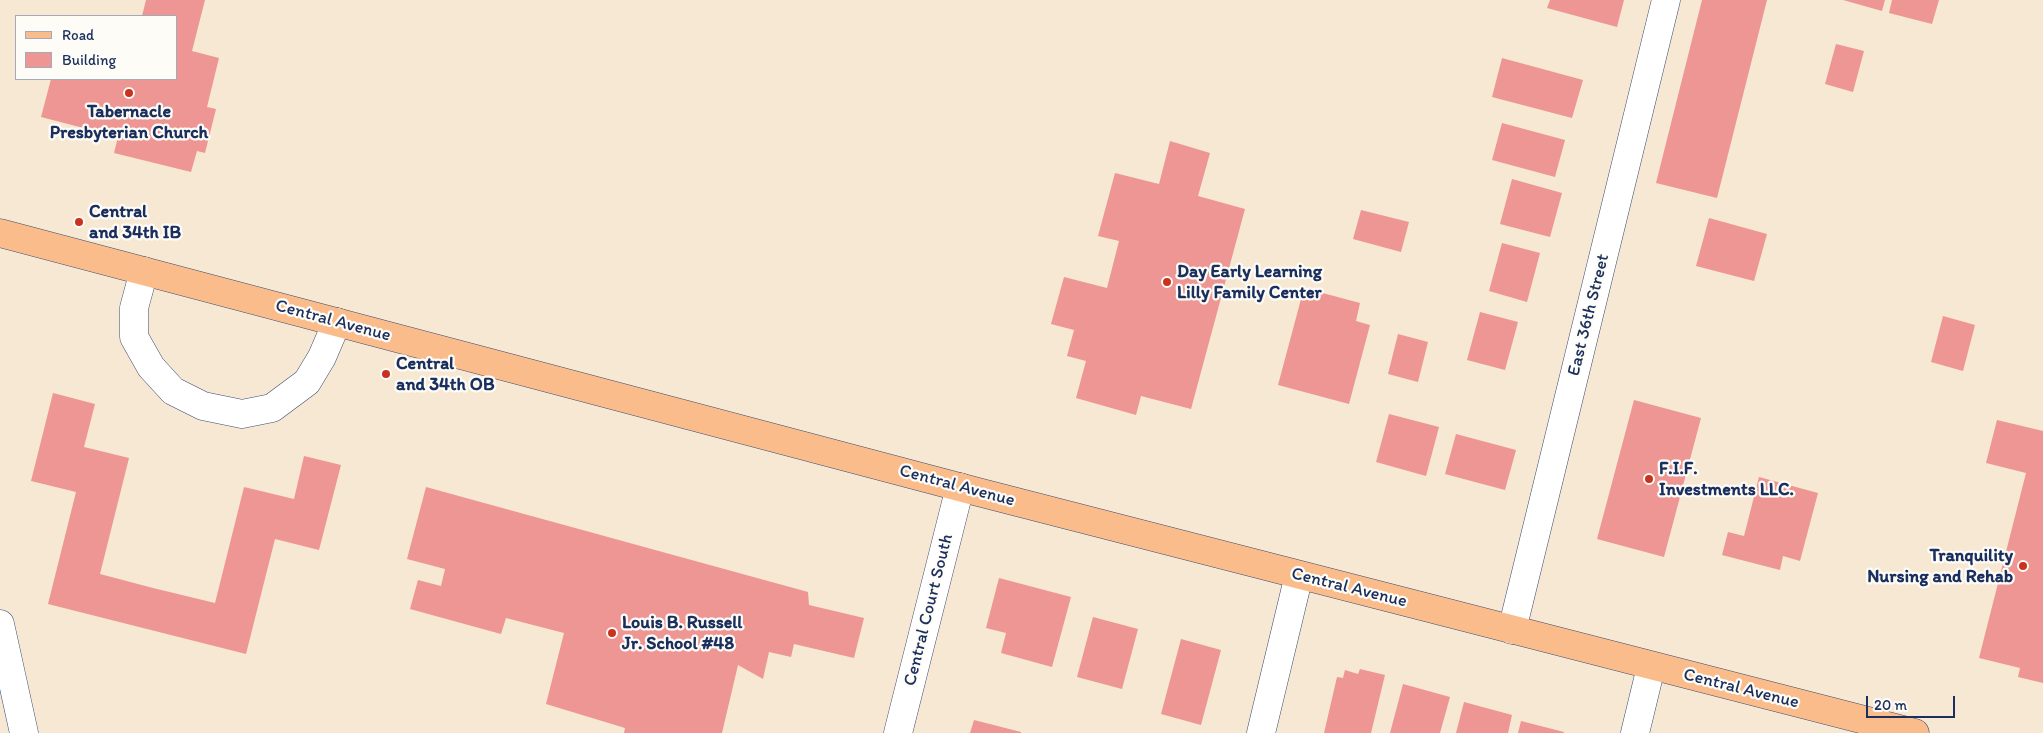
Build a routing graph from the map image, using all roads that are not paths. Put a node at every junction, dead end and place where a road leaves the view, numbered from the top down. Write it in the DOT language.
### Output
graph roads {
  1 [pos="1666,0"];
  2 [pos="0,233"];
  3 [pos="144,271"];
  4 [pos="336,322"];
  5 [pos="960,487"];
  6 [pos="1299,575"];
  7 [pos="0,624"];
  8 [pos="1512,630"];
  9 [pos="1651,667"];
  10 [pos="24,733"];
  11 [pos="898,733"];
  12 [pos="1261,733"];
  13 [pos="1635,733"];
  14 [pos="1915,733"];
  1 -- 8 [label="street, East 36th Street"];
  2 -- 3 [label="main road, Central Avenue"];
  3 -- 4 [label="main road, Central Avenue"];
  3 -- 4 [label="street"];
  4 -- 5 [label="main road, Central Avenue"];
  5 -- 6 [label="main road, Central Avenue"];
  5 -- 11 [label="street, Central Court South"];
  6 -- 8 [label="main road, Central Avenue"];
  6 -- 12 [label="street"];
  7 -- 10 [label="street"];
  8 -- 9 [label="main road, Central Avenue"];
  9 -- 13 [label="street"];
  9 -- 14 [label="main road, Central Avenue"];
}
